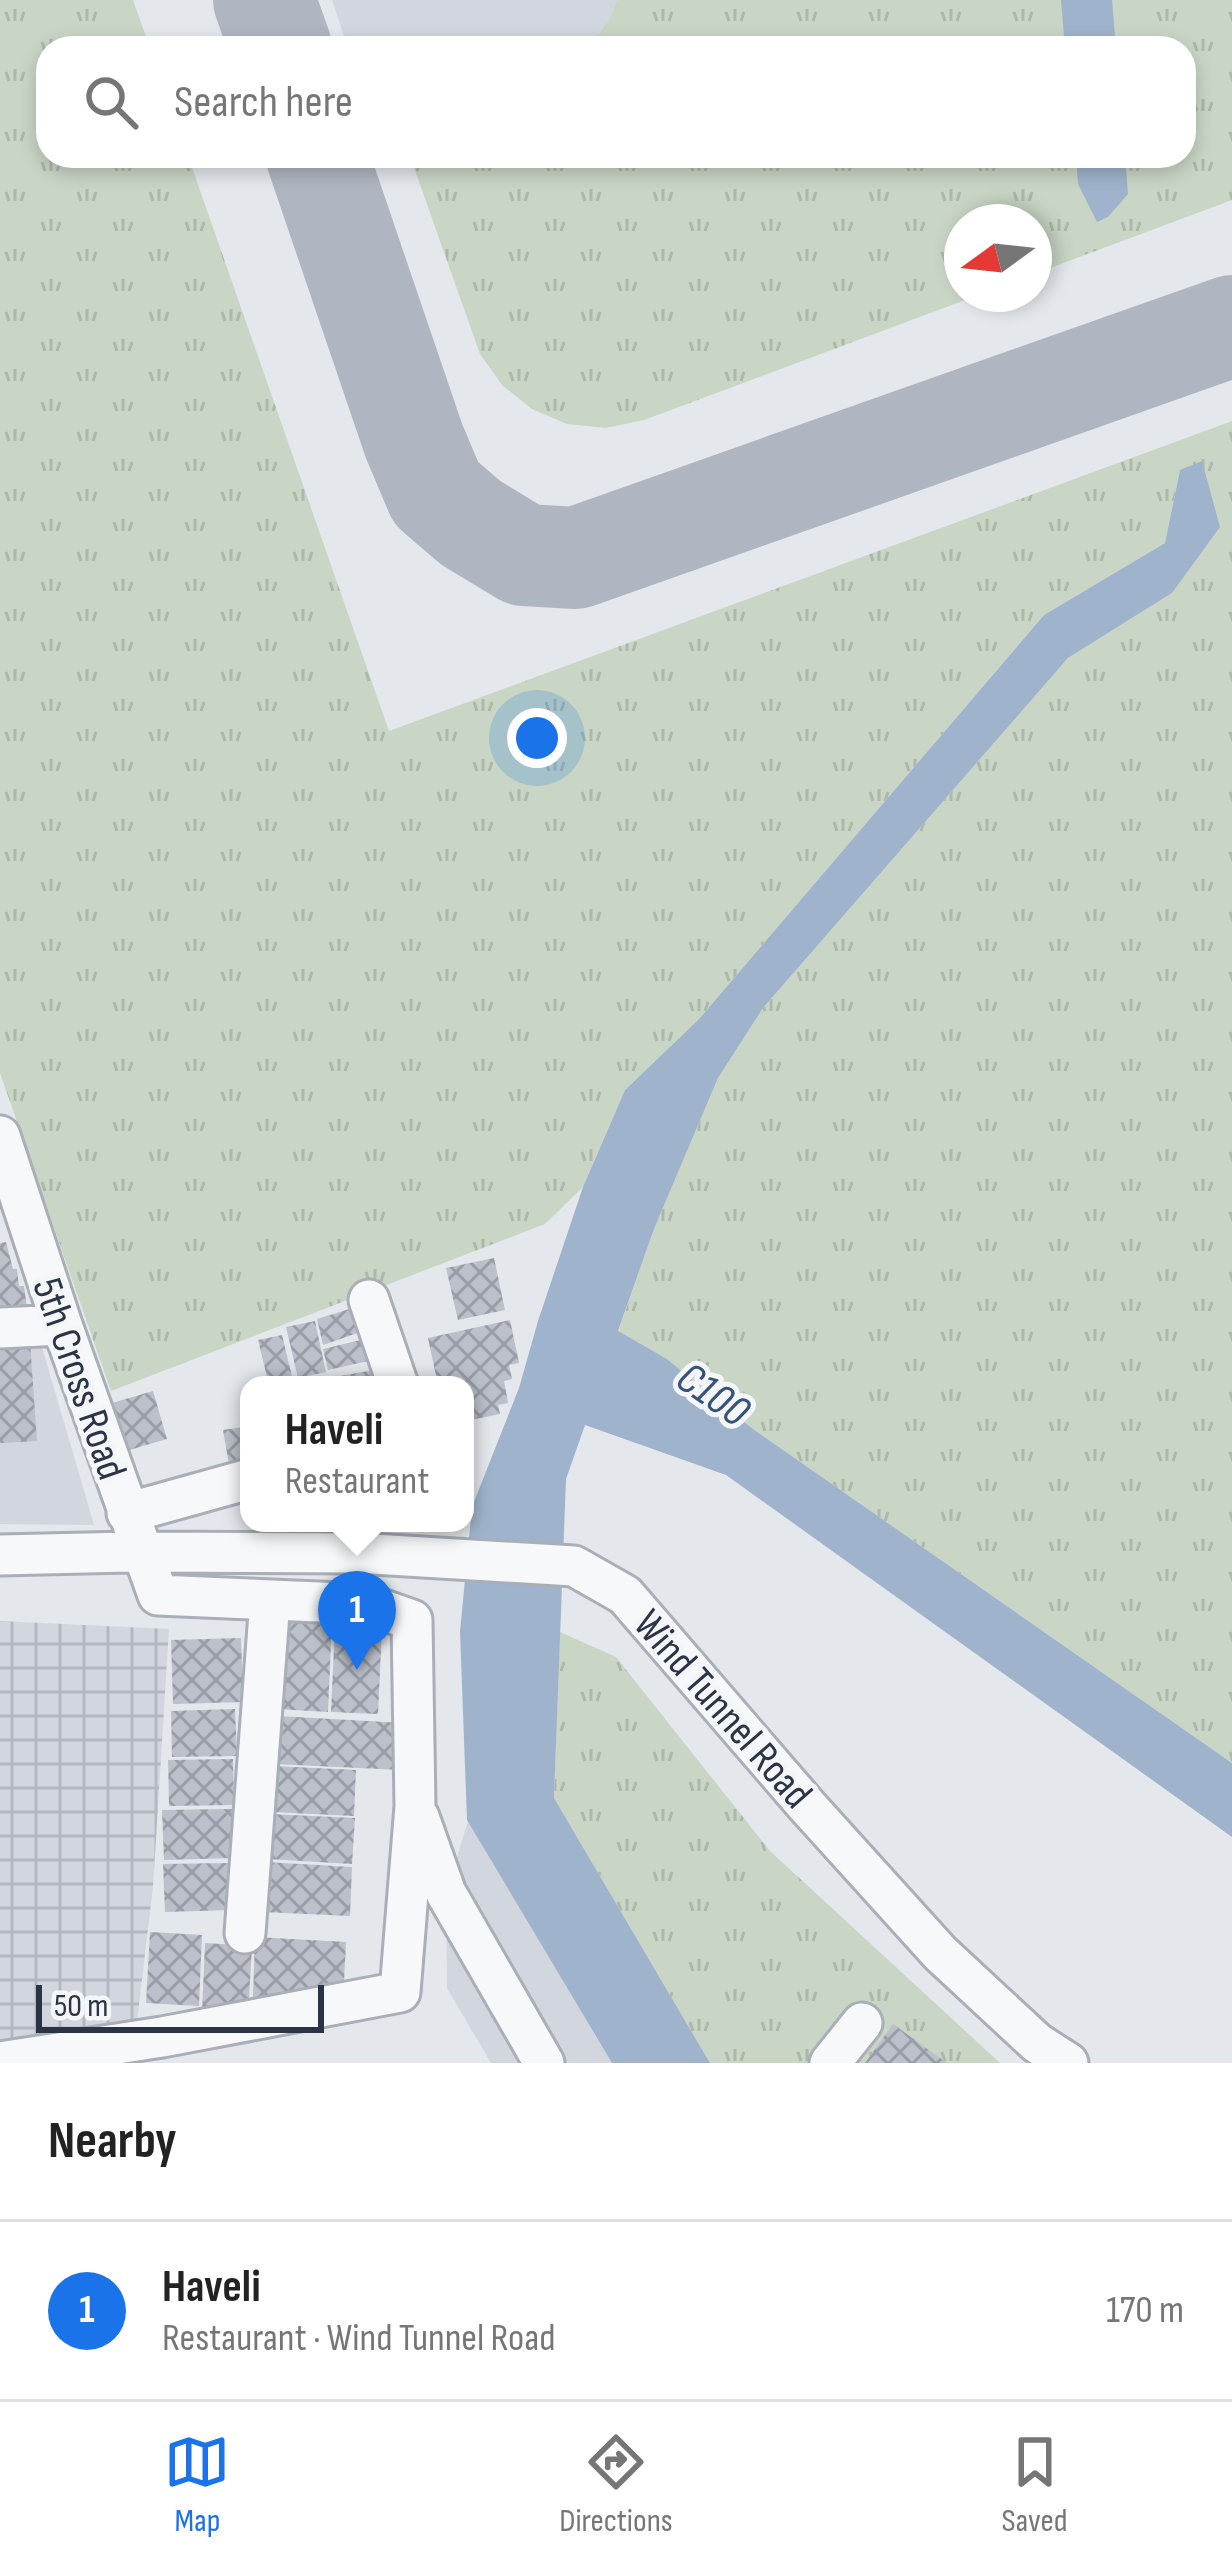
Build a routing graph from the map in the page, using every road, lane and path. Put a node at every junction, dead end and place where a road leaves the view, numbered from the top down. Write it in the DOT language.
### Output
graph roads {
  1 [pos="0,1136"];
  2 [pos="10,1196"];
  3 [pos="369,1300"];
  4 [pos="62,1324"];
  5 [pos="0,1328"];
  6 [pos="395,1376"];
  7 [pos="240,1482"];
  8 [pos="127,1514"];
  9 [pos="140,1552"];
  10 [pos="0,1555"];
  11 [pos="270,1600"];
  12 [pos="415,1806"];
  13 [pos="245,1933"];
  14 [pos="862,2023"];
  15 [pos="0,2062"];
  16 [pos="544,2063"];
  17 [pos="830,2063"];
  18 [pos="1068,2063"];
  1 -- 2 [label="street, 5th Cross Road"];
  2 -- 4 [label="street, 5th Cross Road"];
  3 -- 6 [label="street"];
  4 -- 5 [label="street"];
  4 -- 8 [label="street, 5th Cross Road"];
  7 -- 8 [label="street"];
  8 -- 9 [label="street, 5th Cross Road"];
  9 -- 10 [label="street, Wind Tunnel Road"];
  9 -- 11 [label="street, 5th Cross Road"];
  9 -- 18 [label="street, Wind Tunnel Road"];
  11 -- 12 [label="street"];
  11 -- 13 [label="street"];
  12 -- 15 [label="street"];
  12 -- 16 [label="street"];
  14 -- 17 [label="street"];
}
